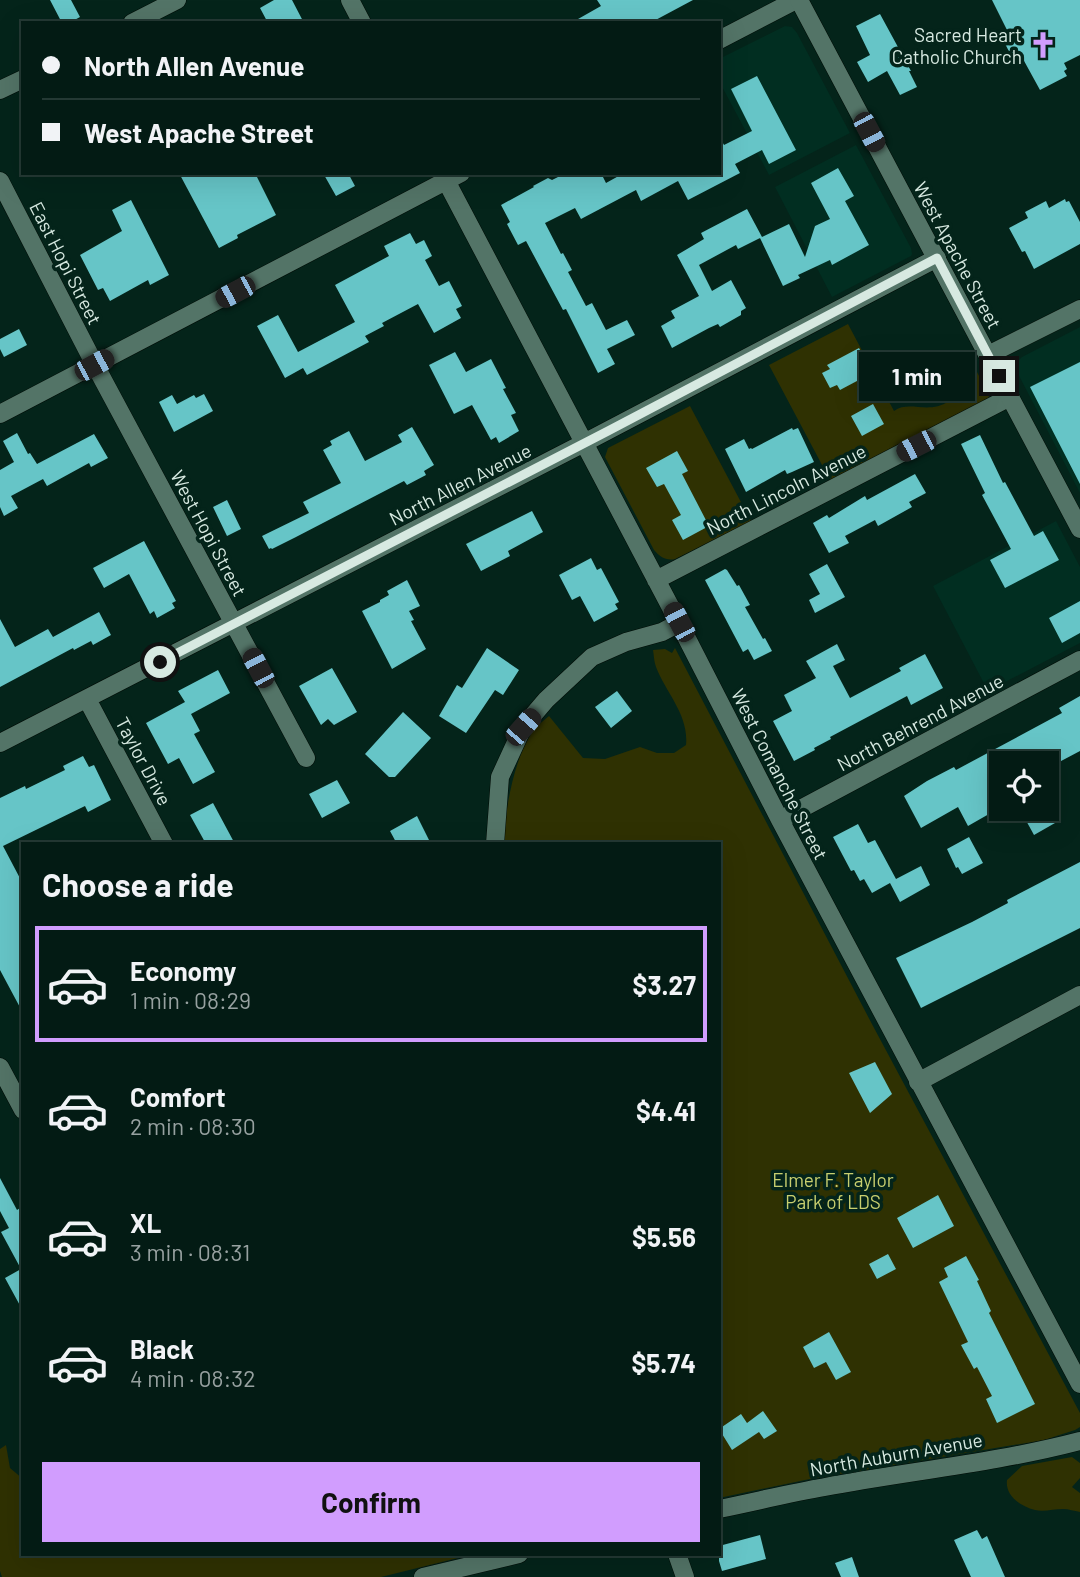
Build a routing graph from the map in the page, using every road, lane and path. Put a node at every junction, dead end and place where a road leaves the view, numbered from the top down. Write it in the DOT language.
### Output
graph roads {
  1 [pos="177,0"];
  2 [pos="350,0"];
  3 [pos="798,0"];
  4 [pos="136,21"];
  5 [pos="361,21"];
  6 [pos="721,39"];
  7 [pos="21,80"];
  8 [pos="0,90"];
  9 [pos="450,176"];
  10 [pos="0,181"];
  11 [pos="937,258"];
  12 [pos="1080,309"];
  13 [pos="988,355"];
  14 [pos="94,365"];
  15 [pos="1010,397"];
  16 [pos="0,414"];
  17 [pos="584,443"];
  18 [pos="1080,530"];
  19 [pos="656,580"];
  20 [pos="679,622"];
  21 [pos="234,624"];
  22 [pos="1080,660"];
  23 [pos="87,699"];
  24 [pos="0,743"];
  25 [pos="306,758"];
  26 [pos="780,820"];
  27 [pos="163,842"];
  28 [pos="495,842"];
  29 [pos="1080,995"];
  30 [pos="0,1067"];
  31 [pos="918,1082"];
  32 [pos="21,1106"];
  33 [pos="1080,1384"];
  34 [pos="1080,1441"];
  35 [pos="721,1510"];
  36 [pos="513,1556"];
  37 [pos="678,1556"];
  38 [pos="463,1572"];
  39 [pos="423,1577"];
  40 [pos="685,1577"];
  1 -- 4 [label="street"];
  2 -- 5 [label="street"];
  3 -- 6 [label="street"];
  3 -- 11 [label="street, West Apache Street"];
  7 -- 8 [label="street"];
  9 -- 14 [label="street"];
  9 -- 17 [label="street, West Comanche Street"];
  10 -- 14 [label="street, East Hopi Street"];
  11 -- 13 [label="street, West Apache Street"];
  11 -- 17 [label="street, North Allen Avenue"];
  12 -- 13 [label="street"];
  13 -- 15 [label="street, West Apache Street"];
  14 -- 16 [label="street"];
  14 -- 21 [label="street, West Hopi Street"];
  15 -- 18 [label="street, West Apache Street"];
  15 -- 19 [label="street, North Lincoln Avenue"];
  17 -- 19 [label="street, West Comanche Street"];
  17 -- 21 [label="street, North Allen Avenue"];
  19 -- 20 [label="street, West Comanche Street"];
  20 -- 26 [label="street, West Comanche Street"];
  20 -- 28 [label="street"];
  21 -- 23 [label="street, North Allen Avenue"];
  21 -- 25 [label="street, West Hopi Street"];
  22 -- 26 [label="street, North Behrend Avenue"];
  23 -- 24 [label="street, North Allen Avenue"];
  23 -- 27 [label="street, Taylor Drive"];
  26 -- 31 [label="street, West Comanche Street"];
  29 -- 31 [label="street"];
  30 -- 32 [label="street"];
  31 -- 33 [label="street, West Comanche Street"];
  34 -- 35 [label="street, North Auburn Avenue"];
  36 -- 38 [label="street"];
  37 -- 40 [label="street"];
  38 -- 39 [label="street"];
}
